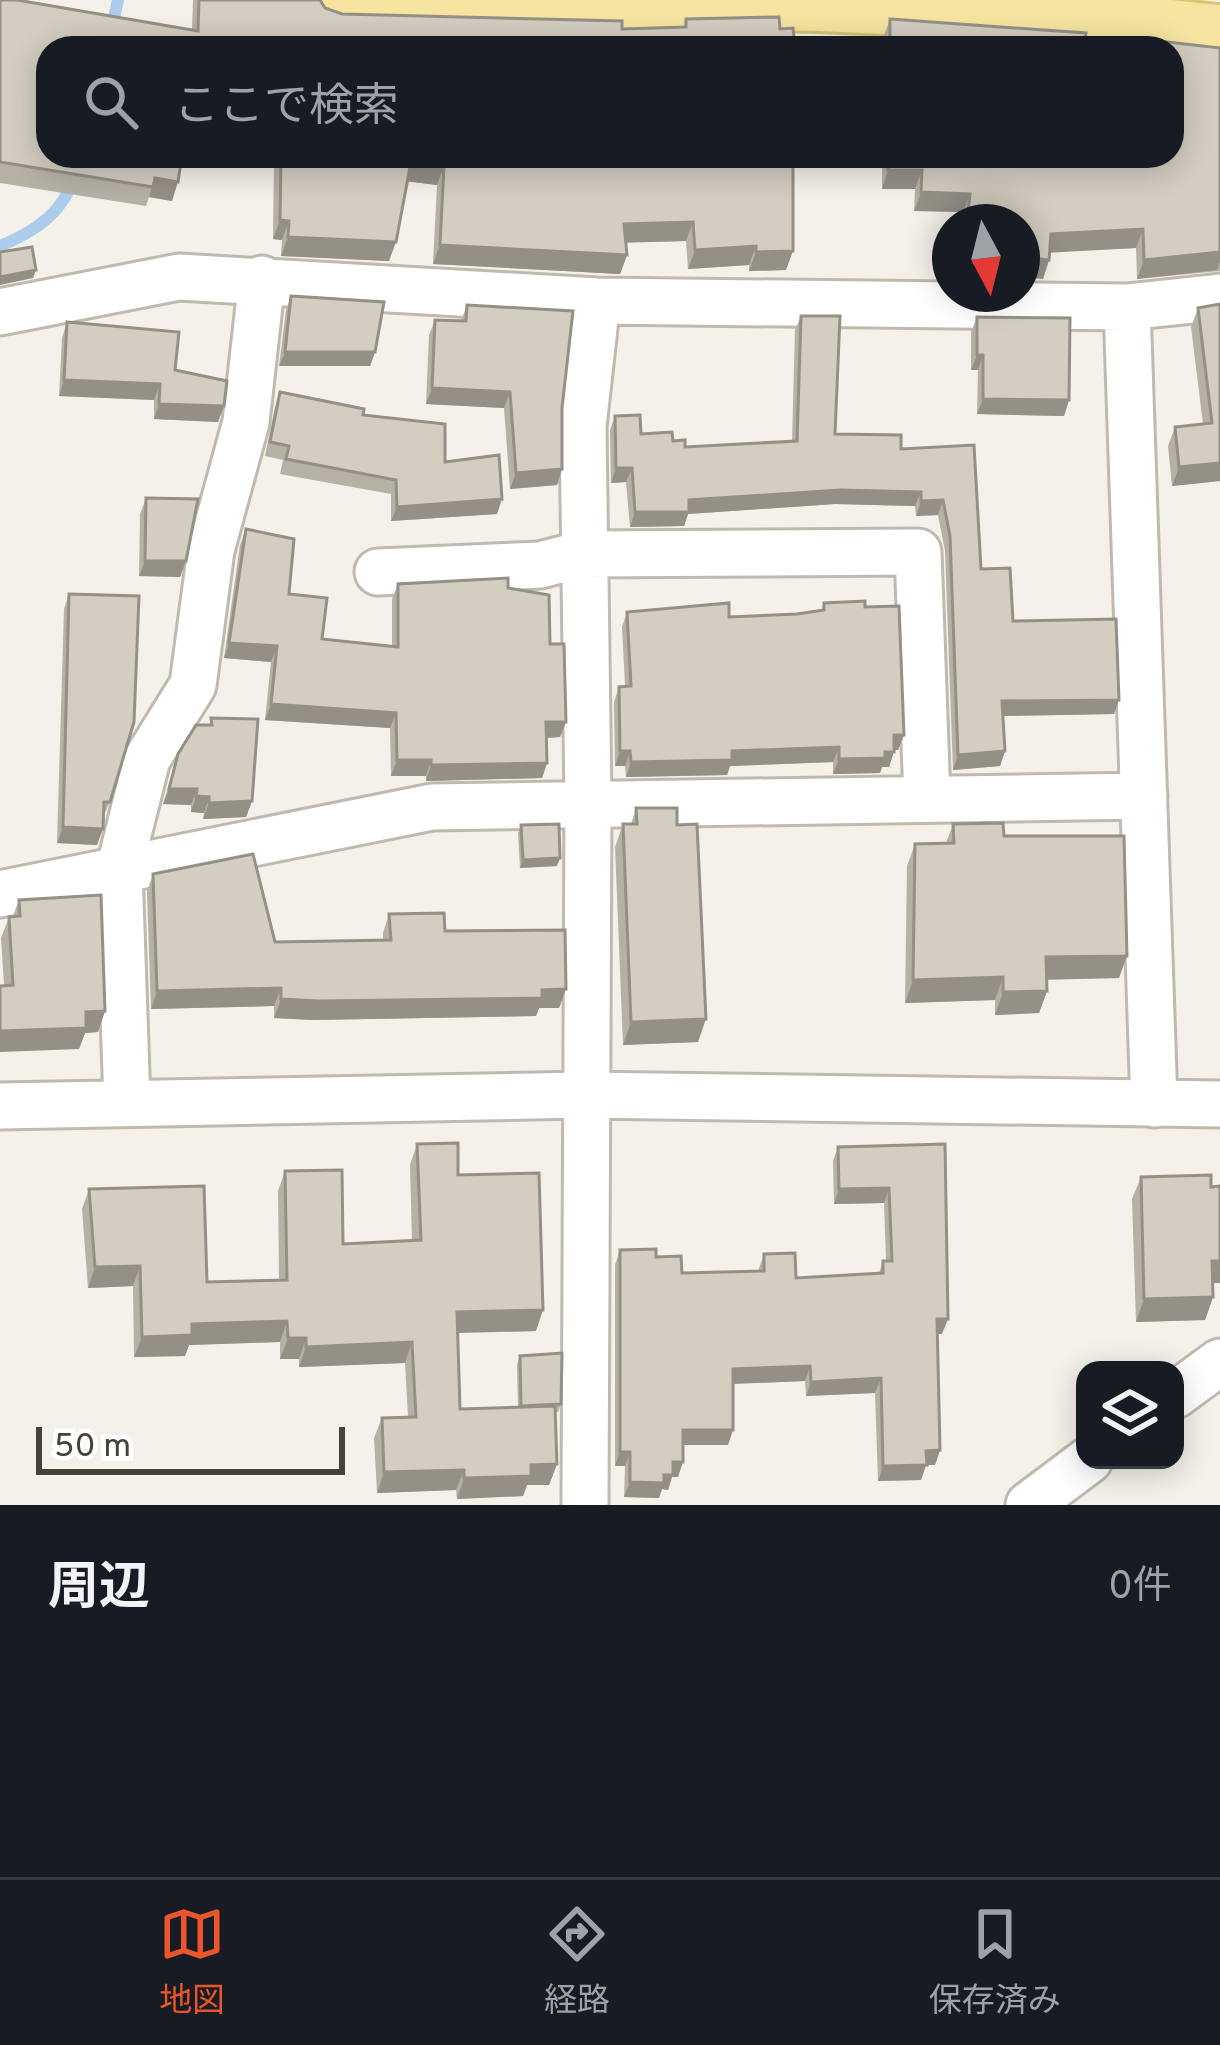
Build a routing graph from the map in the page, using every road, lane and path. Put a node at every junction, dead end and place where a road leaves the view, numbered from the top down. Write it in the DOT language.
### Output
graph roads {
  1 [pos="336,0"];
  2 [pos="1220,34"];
  3 [pos="262,279"];
  4 [pos="1220,297"];
  5 [pos="596,301"];
  6 [pos="1127,307"];
  7 [pos="0,312"];
  8 [pos="583,554"];
  9 [pos="378,572"];
  10 [pos="1144,796"];
  11 [pos="927,799"];
  12 [pos="588,803"];
  13 [pos="119,870"];
  14 [pos="0,894"];
  15 [pos="584,1095"];
  16 [pos="127,1103"];
  17 [pos="1154,1104"];
  18 [pos="1220,1104"];
  19 [pos="0,1106"];
  20 [pos="1220,1362"];
  21 [pos="1184,1389"];
  22 [pos="1077,1469"];
  23 [pos="585,1505"];
  24 [pos="1029,1505"];
  1 -- 2 [label="main road"];
  3 -- 5 [label="street"];
  3 -- 7 [label="street"];
  3 -- 13 [label="street"];
  4 -- 6 [label="street"];
  5 -- 6 [label="street"];
  5 -- 8 [label="street"];
  6 -- 10 [label="street"];
  8 -- 9 [label="street"];
  8 -- 11 [label="street"];
  8 -- 12 [label="street"];
  10 -- 11 [label="street"];
  10 -- 17 [label="street"];
  11 -- 12 [label="street"];
  12 -- 13 [label="street"];
  12 -- 15 [label="street"];
  13 -- 14 [label="street"];
  13 -- 16 [label="street"];
  15 -- 16 [label="street"];
  15 -- 17 [label="street"];
  15 -- 23 [label="street"];
  16 -- 19 [label="street"];
  17 -- 18 [label="street"];
  20 -- 21 [label="street"];
  22 -- 24 [label="street"];
}
